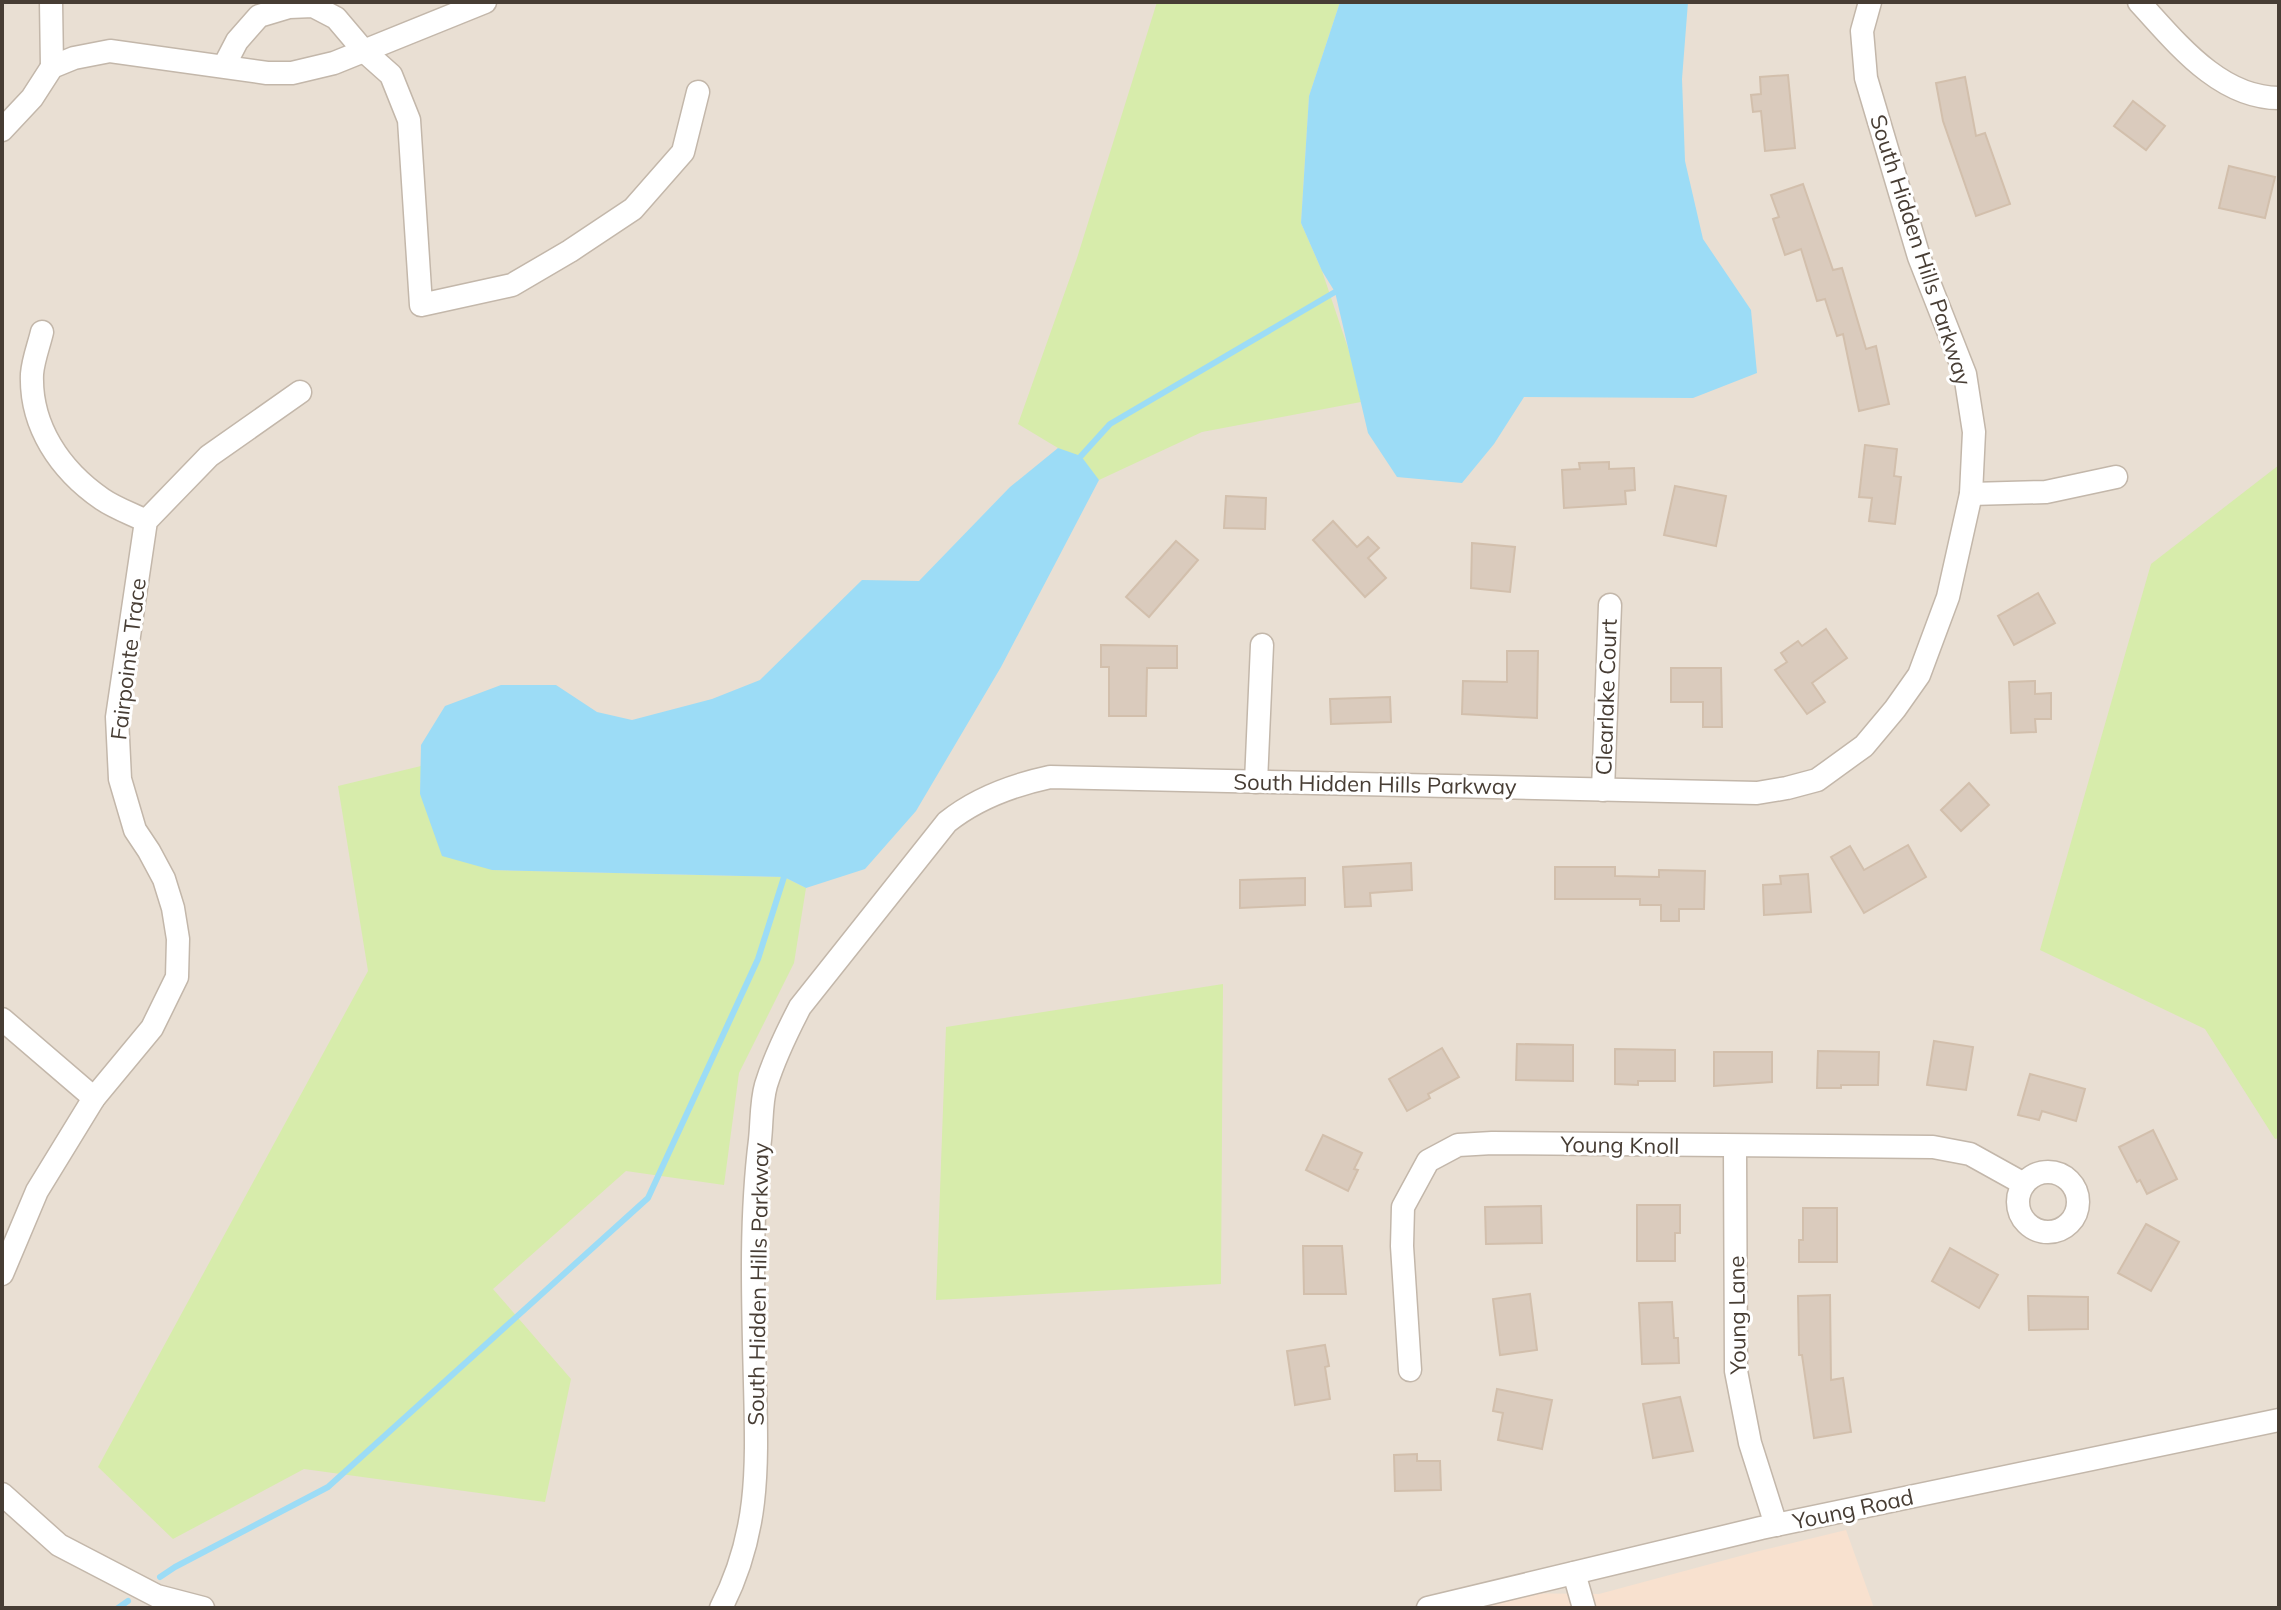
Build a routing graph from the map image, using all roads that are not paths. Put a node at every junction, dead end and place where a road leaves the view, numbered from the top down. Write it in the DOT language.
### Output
graph roads {
  1 [pos="51,2"];
  2 [pos="485,2"];
  3 [pos="1870,2"];
  4 [pos="2139,2"];
  5 [pos="364,51"];
  6 [pos="224,66"];
  7 [pos="52,67"];
  8 [pos="698,92"];
  9 [pos="2279,98"];
  10 [pos="2,130"];
  11 [pos="42,332"];
  12 [pos="300,392"];
  13 [pos="2116,477"];
  14 [pos="1971,494"];
  15 [pos="146,521"];
  16 [pos="1610,605"];
  17 [pos="1262,645"];
  18 [pos="1256,782"];
  19 [pos="1603,790"];
  20 [pos="2,1019"];
  21 [pos="94,1098"];
  22 [pos="1735,1147"];
  23 [pos="2024,1184"];
  24 [pos="2,1274"];
  25 [pos="1410,1370"];
  26 [pos="2279,1420"];
  27 [pos="2,1494"];
  28 [pos="1776,1525"];
  29 [pos="1574,1573"];
  30 [pos="155,1602"];
  31 [pos="203,1608"];
  32 [pos="721,1608"];
  33 [pos="1428,1608"];
  34 [pos="1584,1608"];
  1 -- 7 [label="street"];
  2 -- 5 [label="street"];
  3 -- 14 [label="street, South Hidden Hills Parkway"];
  4 -- 9 [label="street"];
  5 -- 6 [label="street"];
  5 -- 6 [label="street"];
  5 -- 8 [label="street"];
  6 -- 7 [label="street"];
  7 -- 10 [label="street"];
  11 -- 15 [label="street"];
  12 -- 15 [label="street"];
  13 -- 14 [label="street"];
  14 -- 19 [label="street, South Hidden Hills Parkway"];
  15 -- 21 [label="street, Fairpointe Trace"];
  16 -- 19 [label="street, Clearlake Court"];
  17 -- 18 [label="street"];
  18 -- 19 [label="street, South Hidden Hills Parkway"];
  18 -- 32 [label="street, South Hidden Hills Parkway"];
  20 -- 21 [label="street"];
  21 -- 24 [label="street, Fairpointe Trace"];
  22 -- 23 [label="street, Young Knoll"];
  22 -- 25 [label="street, Young Knoll"];
  22 -- 28 [label="street, Young Lane"];
  26 -- 28 [label="street, Young Road"];
  27 -- 30 [label="street"];
  28 -- 29 [label="street, Young Road"];
  29 -- 33 [label="street, Young Road"];
  29 -- 34 [label="street"];
  30 -- 31 [label="street"];
}
